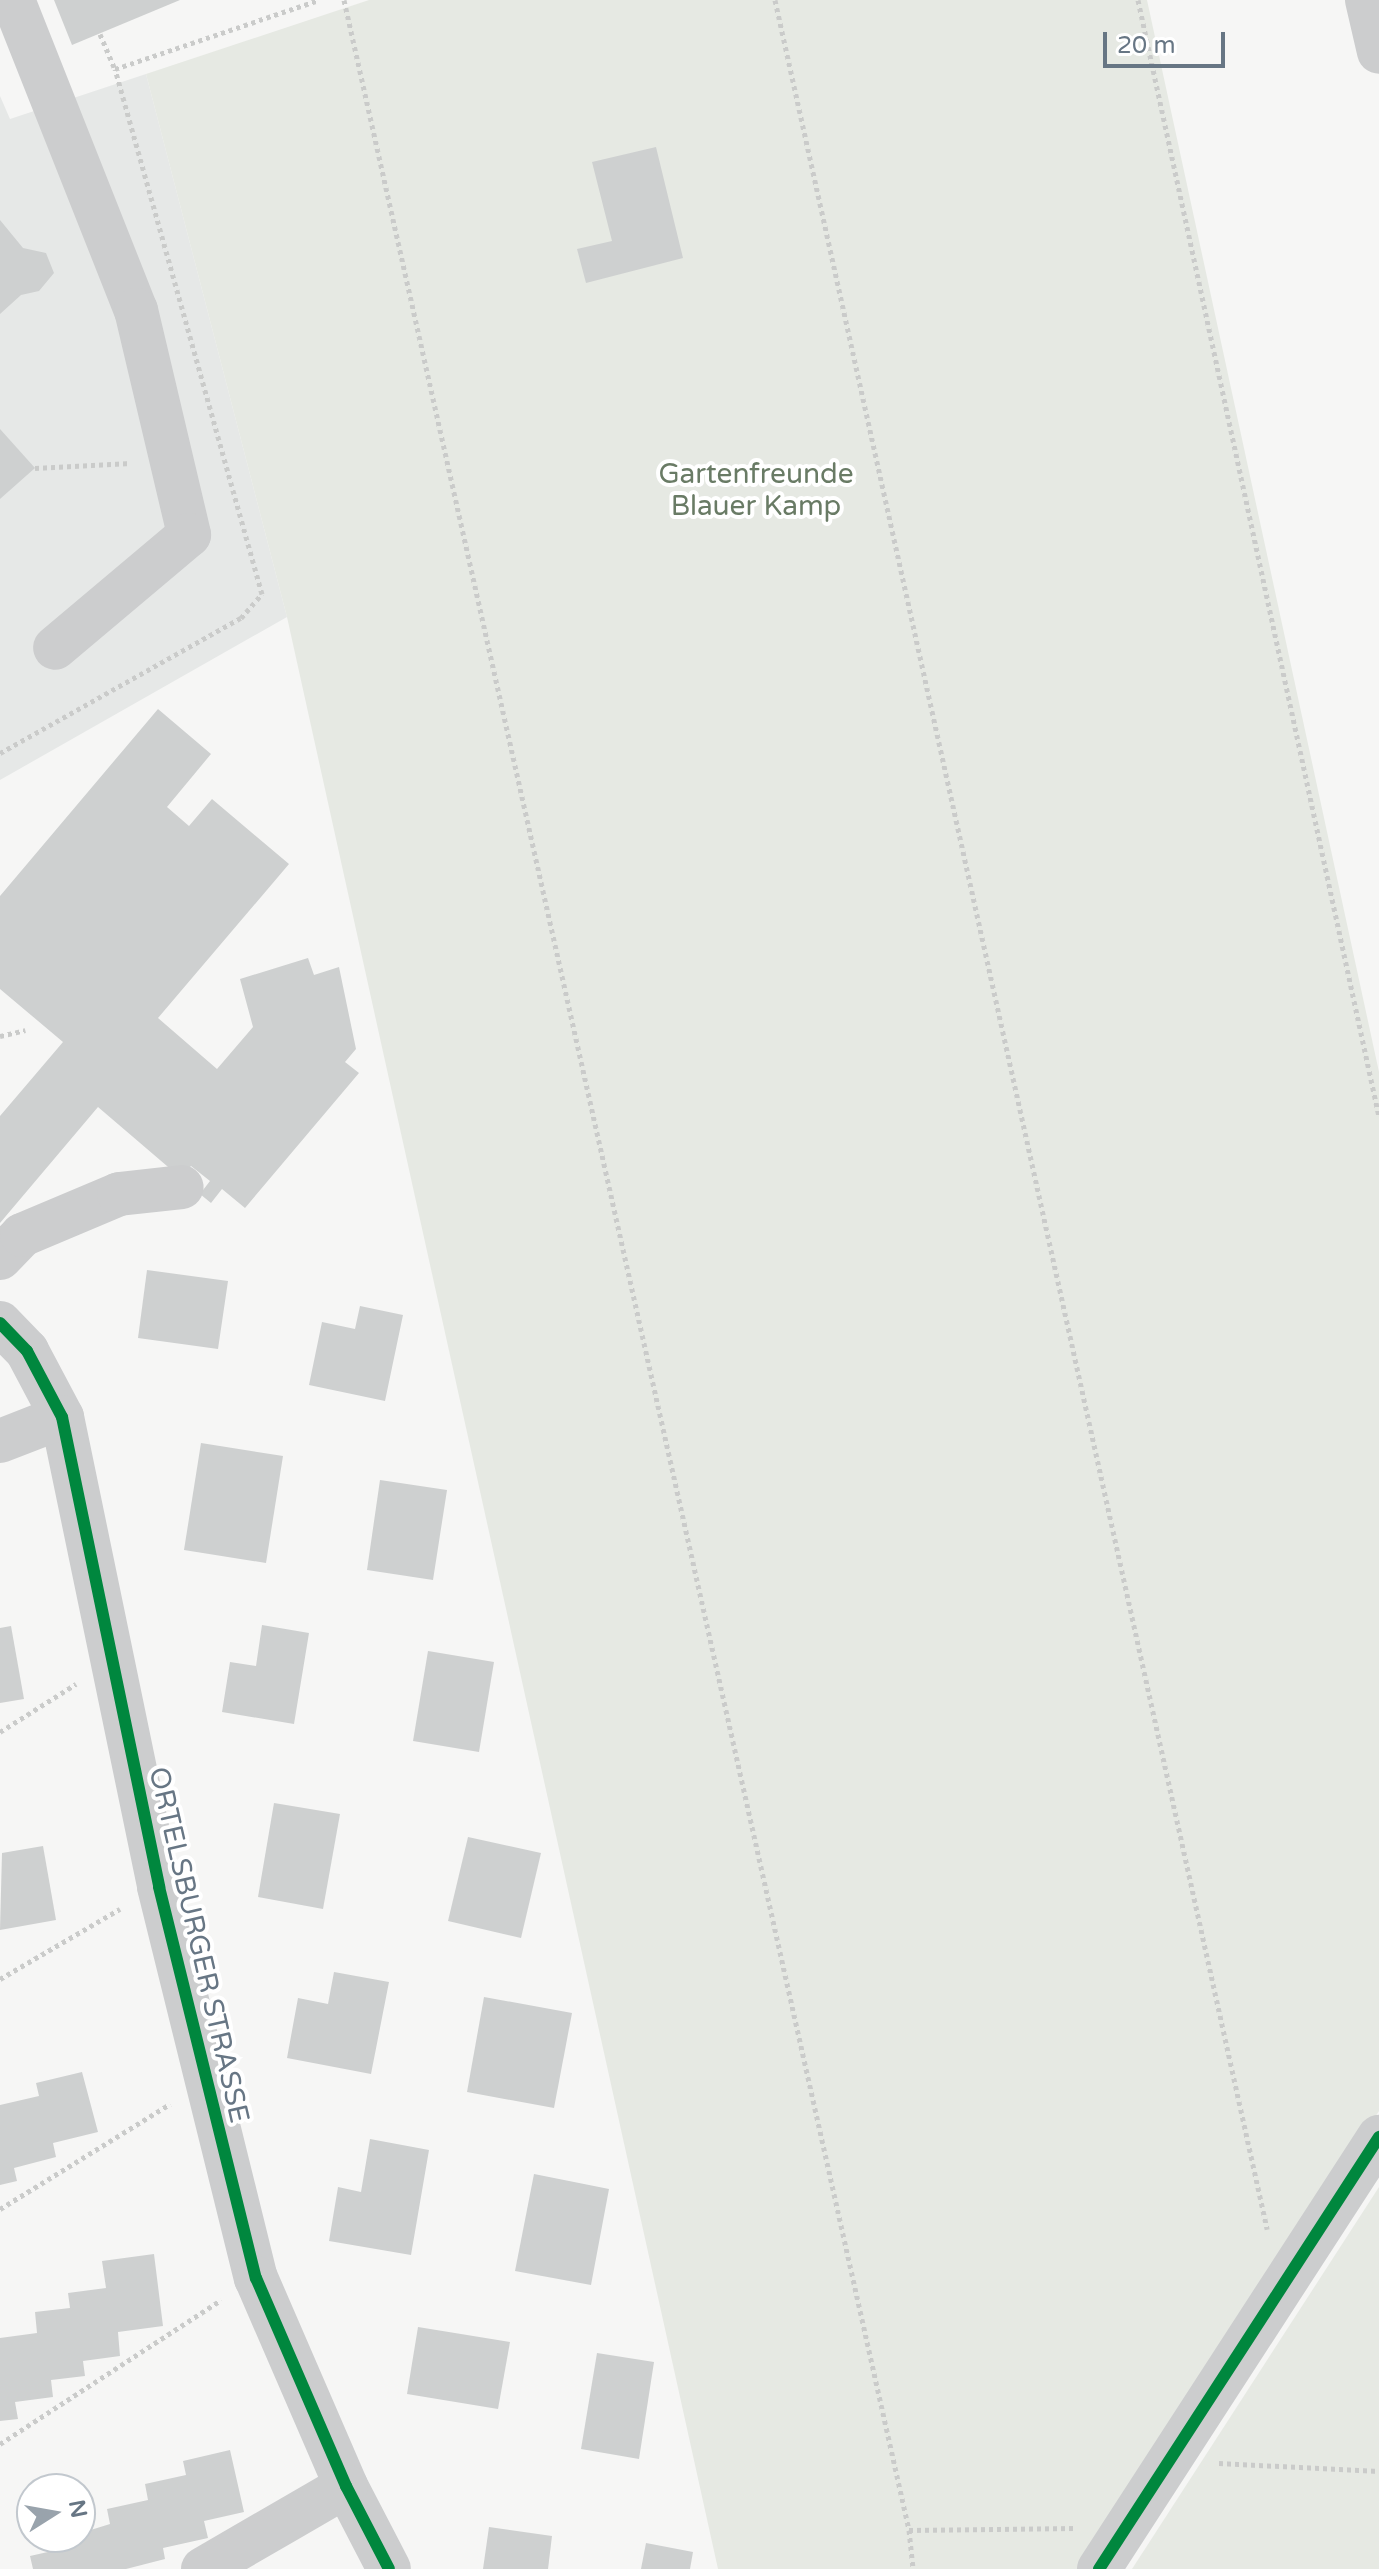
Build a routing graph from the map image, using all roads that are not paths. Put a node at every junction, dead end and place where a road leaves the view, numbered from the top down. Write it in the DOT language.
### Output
graph roads {
  1 [pos="13,0"];
  2 [pos="1367,0"];
  3 [pos="1379,52"];
  4 [pos="55,648"];
  5 [pos="182,1187"];
  6 [pos="0,1258"];
  7 [pos="0,1323"];
  8 [pos="62,1417"];
  9 [pos="0,1441"];
  10 [pos="1379,2137"];
  11 [pos="346,2486"];
  12 [pos="203,2569"];
  13 [pos="389,2569"];
  14 [pos="1099,2569"];
  1 -- 4 [label="street"];
  2 -- 3 [label="street"];
  5 -- 6 [label="street"];
  7 -- 8 [label="street, ORTELSBURGER STRASSE"];
  8 -- 9 [label="street"];
  8 -- 11 [label="street, ORTELSBURGER STRASSE"];
  10 -- 14 [label="street"];
  11 -- 12 [label="street"];
  11 -- 13 [label="street, ORTELSBURGER STRASSE"];
}
